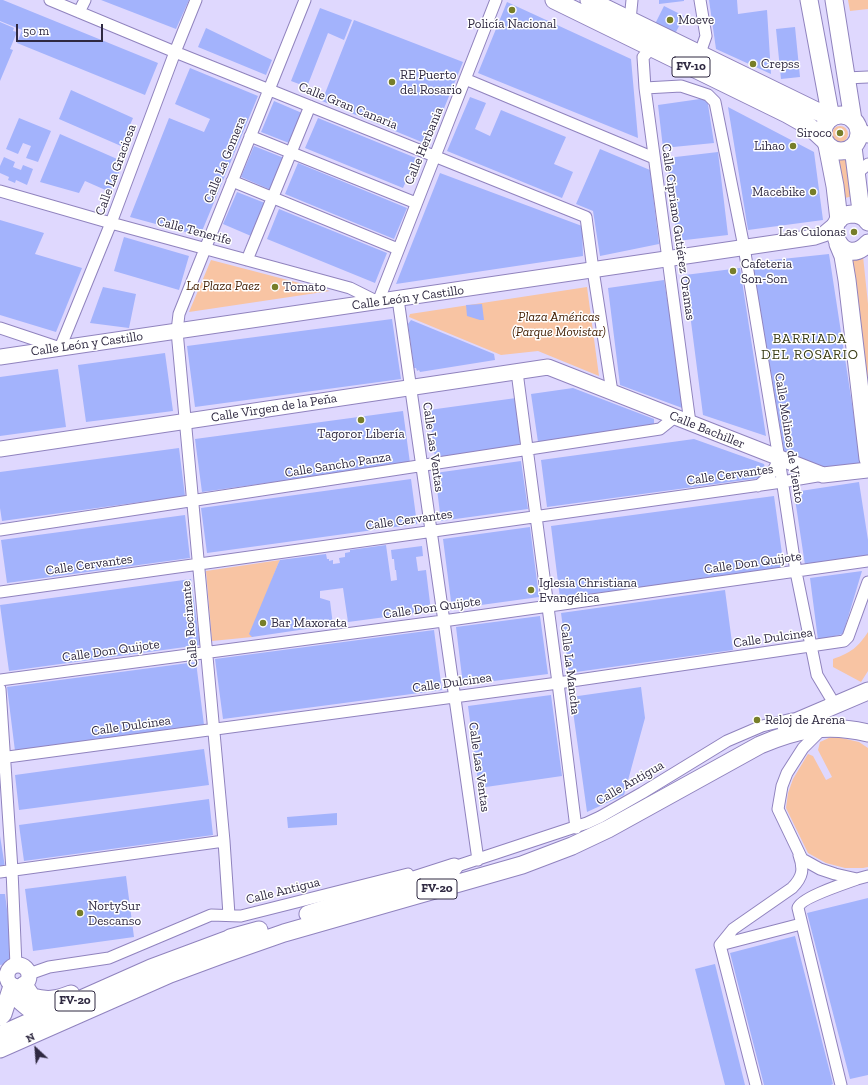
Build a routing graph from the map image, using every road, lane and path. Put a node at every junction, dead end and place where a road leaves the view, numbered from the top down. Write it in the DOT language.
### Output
graph roads {
  1 [pos="50,0"];
  2 [pos="85,0"];
  3 [pos="196,0"];
  4 [pos="305,0"];
  5 [pos="496,0"];
  6 [pos="554,0"];
  7 [pos="589,0"];
  8 [pos="632,0"];
  9 [pos="700,0"];
  10 [pos="809,0"];
  11 [pos="834,0"];
  12 [pos="79,12"];
  13 [pos="630,20"];
  14 [pos="815,40"];
  15 [pos="652,48"];
  16 [pos="175,52"];
  17 [pos="700,53"];
  18 [pos="868,77"];
  19 [pos="846,78"];
  20 [pos="465,79"];
  21 [pos="645,88"];
  22 [pos="269,90"];
  23 [pos="799,103"];
  24 [pos="310,106"];
  25 [pos="831,118"];
  26 [pos="860,128"];
  27 [pos="250,136"];
  28 [pos="826,142"];
  29 [pos="853,147"];
  30 [pos="291,152"];
  31 [pos="435,156"];
  32 [pos="654,158"];
  33 [pos="862,169"];
  34 [pos="232,181"];
  35 [pos="0,191"];
  36 [pos="273,197"];
  37 [pos="416,203"];
  38 [pos="867,220"];
  39 [pos="838,222"];
  40 [pos="111,223"];
  41 [pos="815,237"];
  42 [pos="838,243"];
  43 [pos="868,243"];
  44 [pos="744,247"];
  45 [pos="205,248"];
  46 [pos="398,249"];
  47 [pos="247,260"];
  48 [pos="668,260"];
  49 [pos="593,270"];
  50 [pos="398,299"];
  51 [pos="378,302"];
  52 [pos="0,328"];
  53 [pos="177,331"];
  54 [pos="60,348"];
  55 [pos="0,357"];
  56 [pos="548,366"];
  57 [pos="517,372"];
  58 [pos="410,387"];
  59 [pos="612,392"];
  60 [pos="675,417"];
  61 [pos="185,421"];
  62 [pos="690,423"];
  63 [pos="0,449"];
  64 [pos="527,450"];
  65 [pos="779,459"];
  66 [pos="868,459"];
  67 [pos="421,466"];
  68 [pos="868,470"];
  69 [pos="823,475"];
  70 [pos="782,482"];
  71 [pos="758,486"];
  72 [pos="192,501"];
  73 [pos="536,516"];
  74 [pos="0,530"];
  75 [pos="430,531"];
  76 [pos="868,561"];
  77 [pos="198,564"];
  78 [pos="796,572"];
  79 [pos="868,582"];
  80 [pos="0,592"];
  81 [pos="548,606"];
  82 [pos="443,621"];
  83 [pos="811,647"];
  84 [pos="206,652"];
  85 [pos="0,680"];
  86 [pos="558,683"];
  87 [pos="0,689"];
  88 [pos="868,691"];
  89 [pos="454,697"];
  90 [pos="835,706"];
  91 [pos="819,721"];
  92 [pos="214,729"];
  93 [pos="868,733"];
  94 [pos="2,757"];
  95 [pos="576,828"];
  96 [pos="224,841"];
  97 [pos="799,854"];
  98 [pos="478,860"];
  99 [pos="454,867"];
  100 [pos="431,868"];
  101 [pos="12,870"];
  102 [pos="0,872"];
  103 [pos="863,878"];
  104 [pos="229,915"];
  105 [pos="801,924"];
  106 [pos="230,938"];
  107 [pos="720,945"];
  108 [pos="151,968"];
  109 [pos="170,974"];
  110 [pos="16,981"];
  111 [pos="42,1016"];
  112 [pos="3,1031"];
  113 [pos="0,1050"];
  114 [pos="756,1085"];
  115 [pos="841,1085"];
  1 -- 12 [label="street, Calle Gran Canaria"];
  2 -- 12 [label="street"];
  3 -- 16 [label="street, Calle La Graciosa"];
  4 -- 22 [label="street, Calle La Gomera"];
  5 -- 20 [label="street, Calle Herbania"];
  6 -- 15 [label="main road, FV-10"];
  7 -- 13 [label="main road, FV-10"];
  8 -- 13 [label="street"];
  9 -- 17 [label="street"];
  10 -- 14 [label="main road"];
  11 -- 19 [label="main road"];
  12 -- 16 [label="street, Calle Gran Canaria"];
  13 -- 17 [label="main road, FV-10"];
  14 -- 23 [label="main road"];
  14 -- 25 [label="main road"];
  15 -- 21 [label="street, Calle Cipriano Gutiérez Oramas"];
  15 -- 28 [label="main road, FV-10"];
  16 -- 22 [label="street, Calle Gran Canaria"];
  16 -- 40 [label="street, Calle La Graciosa"];
  17 -- 23 [label="main road, FV-10"];
  18 -- 19 [label="street"];
  19 -- 26 [label="main road"];
  20 -- 31 [label="street, Calle Herbania"];
  20 -- 32 [label="street"];
  21 -- 32 [label="street, Calle Cipriano Gutiérez Oramas"];
  21 -- 44 [label="street, Calle Molinos de Viento"];
  22 -- 24 [label="street, Calle Gran Canaria"];
  22 -- 27 [label="street, Calle La Gomera"];
  23 -- 25 [label="main road, FV-10"];
  24 -- 30 [label="street"];
  24 -- 31 [label="street, Calle Gran Canaria"];
  25 -- 26 [label="main road"];
  25 -- 28 [label="main road"];
  26 -- 29 [label="main road"];
  27 -- 30 [label="street"];
  27 -- 34 [label="street, Calle La Gomera"];
  28 -- 29 [label="main road"];
  28 -- 39 [label="main road"];
  29 -- 33 [label="main road"];
  30 -- 36 [label="street"];
  30 -- 37 [label="street"];
  31 -- 37 [label="street, Calle Herbania"];
  31 -- 49 [label="street, Calle Gran Canaria"];
  32 -- 48 [label="street, Calle Cipriano Gutiérez Oramas"];
  33 -- 38 [label="main road"];
  34 -- 36 [label="street"];
  34 -- 45 [label="street, Calle La Gomera"];
  35 -- 40 [label="street, Calle Tenerife"];
  36 -- 46 [label="street"];
  36 -- 47 [label="street"];
  37 -- 46 [label="street, Calle Herbania"];
  38 -- 39 [label="main road"];
  39 -- 41 [label="street, Calle León y Castillo"];
  39 -- 42 [label="main road"];
  40 -- 45 [label="street, Calle Tenerife"];
  40 -- 54 [label="street, Calle La Graciosa"];
  41 -- 42 [label="street, Calle León y Castillo"];
  41 -- 44 [label="street, Calle León y Castillo"];
  42 -- 43 [label="main road"];
  42 -- 66 [label="main road"];
  44 -- 48 [label="street, Calle León y Castillo"];
  44 -- 65 [label="street, Calle Molinos de Viento"];
  45 -- 47 [label="street, Calle Tenerife"];
  45 -- 53 [label="street, Calle La Gomera"];
  46 -- 51 [label="street, Calle Herbania"];
  47 -- 51 [label="street, Calle Tenerife"];
  48 -- 49 [label="street, Calle León y Castillo"];
  48 -- 62 [label="street, Calle Cipriano Gutiérez Oramas"];
  49 -- 50 [label="street, Calle León y Castillo"];
  49 -- 59 [label="street"];
  50 -- 51 [label="street, Calle León y Castillo"];
  50 -- 58 [label="street, Calle Las Ventas"];
  51 -- 53 [label="street, Calle León y Castillo"];
  52 -- 54 [label="street"];
  53 -- 54 [label="street, Calle León y Castillo"];
  53 -- 61 [label="street, Calle Rocinante"];
  54 -- 55 [label="street, Calle León y Castillo"];
  56 -- 57 [label="street, Calle Virgen de la Peña"];
  56 -- 59 [label="street, Calle Bachiller"];
  57 -- 58 [label="street, Calle Virgen de la Peña"];
  57 -- 64 [label="street, Calle La Mancha"];
  58 -- 61 [label="street, Calle Virgen de la Peña"];
  58 -- 67 [label="street, Calle Las Ventas"];
  59 -- 60 [label="street, Calle Bachiller"];
  60 -- 62 [label="street, Calle Bachiller"];
  60 -- 64 [label="street, Calle Sancho Panza"];
  61 -- 63 [label="street, Calle Virgen de la Peña"];
  61 -- 72 [label="street, Calle Rocinante"];
  62 -- 65 [label="street, Calle Bachiller"];
  64 -- 67 [label="street, Calle Sancho Panza"];
  64 -- 73 [label="street, Calle La Mancha"];
  65 -- 69 [label="street, Calle Bachiller"];
  65 -- 70 [label="street, Calle Molinos de Viento"];
  65 -- 71 [label="street"];
  67 -- 72 [label="street, Calle Sancho Panza"];
  67 -- 75 [label="street, Calle Las Ventas"];
  68 -- 69 [label="street, Calle Bachiller"];
  69 -- 70 [label="street, Calle Cervantes"];
  70 -- 71 [label="street, Calle Cervantes"];
  70 -- 78 [label="street, Calle Molinos de Viento"];
  71 -- 73 [label="street, Calle Cervantes"];
  72 -- 74 [label="street, Calle Sancho Panza"];
  72 -- 77 [label="street, Calle Rocinante"];
  73 -- 75 [label="street, Calle Cervantes"];
  73 -- 81 [label="street, Calle La Mancha"];
  75 -- 77 [label="street, Calle Cervantes"];
  75 -- 82 [label="street, Calle Las Ventas"];
  76 -- 78 [label="street, Calle Don Quijote"];
  77 -- 80 [label="street, Calle Cervantes"];
  77 -- 84 [label="street, Calle Rocinante"];
  78 -- 81 [label="street, Calle Don Quijote"];
  78 -- 83 [label="street, Calle Molinos de Viento"];
  79 -- 83 [label="street, Calle Dulcinea"];
  81 -- 82 [label="street, Calle Don Quijote"];
  81 -- 86 [label="street, Calle La Mancha"];
  82 -- 84 [label="street, Calle Don Quijote"];
  82 -- 89 [label="street, Calle Las Ventas"];
  83 -- 86 [label="street, Calle Dulcinea"];
  83 -- 90 [label="street, Calle Molinos de Viento"];
  84 -- 85 [label="street, Calle Don Quijote"];
  84 -- 92 [label="street, Calle Rocinante"];
  86 -- 89 [label="street, Calle Dulcinea"];
  86 -- 95 [label="street, Calle La Mancha"];
  87 -- 94 [label="street"];
  88 -- 90 [label="main road, FV-20"];
  89 -- 92 [label="street, Calle Dulcinea"];
  89 -- 98 [label="street, Calle Las Ventas"];
  90 -- 91 [label="main road, FV-20"];
  91 -- 93 [label="main road, FV-20"];
  91 -- 95 [label="street, Calle Antigua"];
  91 -- 97 [label="street"];
  91 -- 106 [label="main road, FV-20"];
  91 -- 109 [label="main road, FV-20"];
  92 -- 94 [label="street, Calle Dulcinea"];
  92 -- 96 [label="street, Calle Rocinante"];
  94 -- 101 [label="street"];
  95 -- 98 [label="street, Calle Antigua"];
  96 -- 101 [label="street"];
  96 -- 104 [label="street, Calle Rocinante"];
  97 -- 103 [label="street"];
  97 -- 107 [label="street"];
  98 -- 99 [label="street, Calle Antigua"];
  99 -- 106 [label="main road"];
  100 -- 104 [label="street, Calle Antigua"];
  101 -- 102 [label="street"];
  101 -- 110 [label="street"];
  103 -- 105 [label="street"];
  104 -- 110 [label="street, Calle Antigua"];
  105 -- 107 [label="street"];
  105 -- 115 [label="street"];
  106 -- 108 [label="main road, FV-20"];
  107 -- 114 [label="street"];
  108 -- 110 [label="main road"];
  108 -- 111 [label="main road, FV-20"];
  109 -- 111 [label="main road"];
  109 -- 113 [label="main road, FV-20"];
  110 -- 111 [label="main road"];
  110 -- 112 [label="main road"];
  111 -- 112 [label="main road, FV-20"];
}
